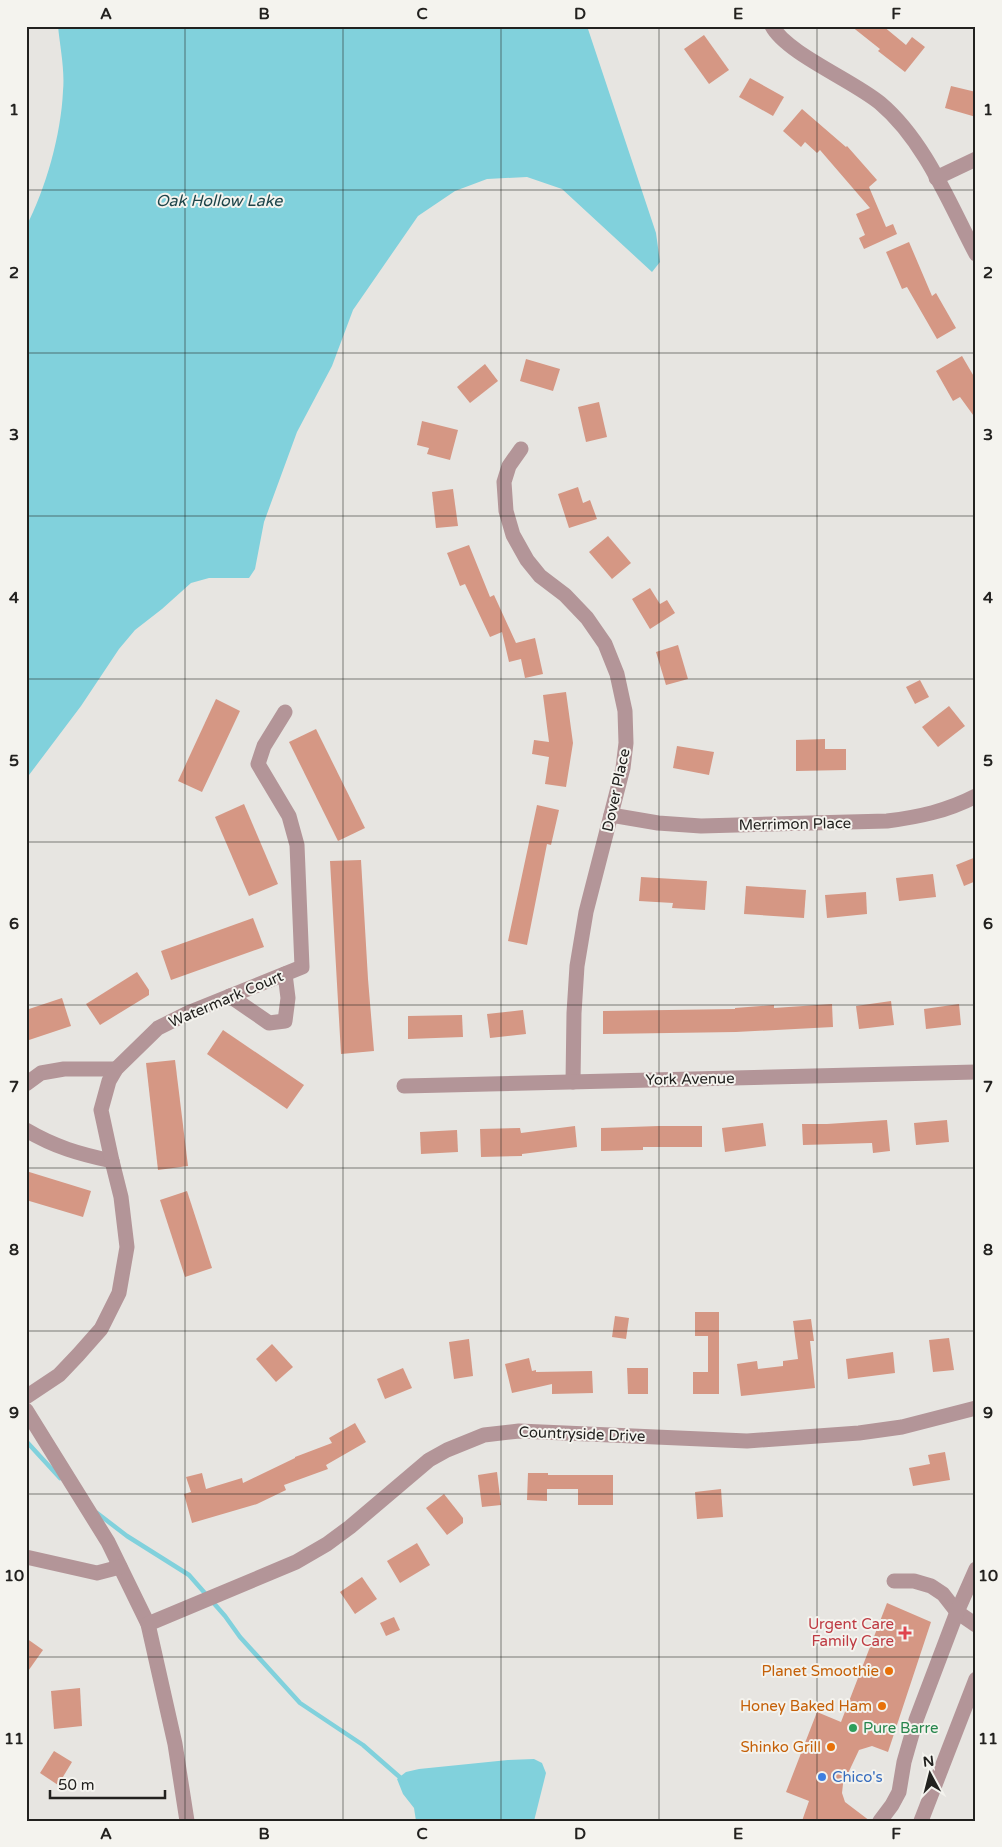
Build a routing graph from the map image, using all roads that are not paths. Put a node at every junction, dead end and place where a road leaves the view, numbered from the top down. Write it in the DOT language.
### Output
graph roads {
  1 [pos="772,26"];
  2 [pos="976,159"];
  3 [pos="936,178"];
  4 [pos="976,254"];
  5 [pos="521,449"];
  6 [pos="285,712"];
  7 [pos="976,796"];
  8 [pos="611,814"];
  9 [pos="285,974"];
  10 [pos="230,996"];
  11 [pos="116,1069"];
  12 [pos="976,1072"];
  13 [pos="573,1082"];
  14 [pos="26,1084"];
  15 [pos="404,1086"];
  16 [pos="26,1130"];
  17 [pos="112,1161"];
  18 [pos="26,1397"];
  19 [pos="976,1408"];
  20 [pos="26,1410"];
  21 [pos="26,1557"];
  22 [pos="120,1567"];
  23 [pos="976,1569"];
  24 [pos="894,1581"];
  25 [pos="957,1612"];
  26 [pos="148,1624"];
  27 [pos="976,1624"];
  28 [pos="976,1679"];
  29 [pos="188,1821"];
  30 [pos="880,1821"];
  31 [pos="921,1821"];
  1 -- 3 [label="street"];
  2 -- 3 [label="street"];
  3 -- 4 [label="street"];
  5 -- 8 [label="street, Dover Place"];
  6 -- 9 [label="street, Watermark Court"];
  7 -- 8 [label="street, Merrimon Place"];
  8 -- 13 [label="street, Dover Place"];
  9 -- 10 [label="street, Watermark Court"];
  9 -- 10 [label="street"];
  10 -- 11 [label="street, Watermark Court"];
  11 -- 14 [label="street"];
  11 -- 17 [label="street, Watermark Court"];
  12 -- 13 [label="street, York Avenue"];
  13 -- 15 [label="street, York Avenue"];
  16 -- 17 [label="street"];
  17 -- 18 [label="street, Watermark Court"];
  19 -- 26 [label="street, Countryside Drive"];
  20 -- 22 [label="street"];
  21 -- 22 [label="street"];
  22 -- 26 [label="street"];
  23 -- 25 [label="street"];
  24 -- 25 [label="street"];
  25 -- 27 [label="street"];
  25 -- 30 [label="street"];
  26 -- 29 [label="street"];
  28 -- 31 [label="street"];
}
